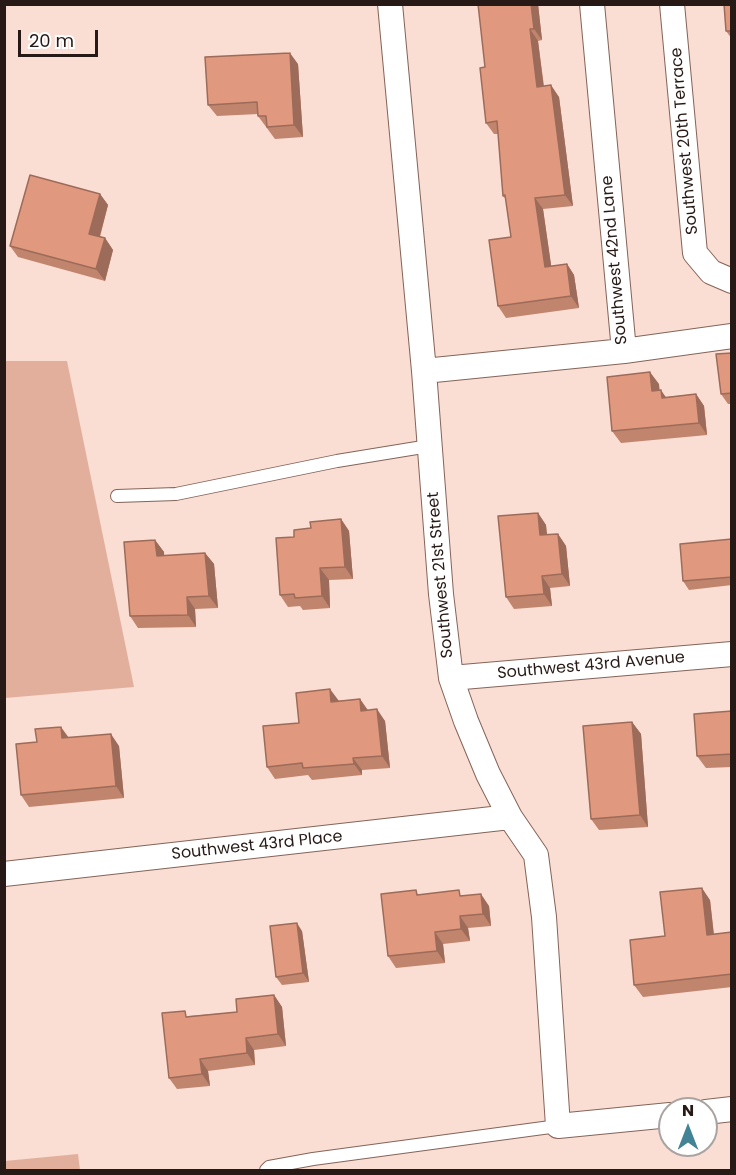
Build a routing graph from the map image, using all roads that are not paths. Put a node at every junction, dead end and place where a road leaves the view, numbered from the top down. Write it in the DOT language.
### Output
graph roads {
  1 [pos="390,4"];
  2 [pos="592,4"];
  3 [pos="672,4"];
  4 [pos="722,277"];
  5 [pos="732,336"];
  6 [pos="624,351"];
  7 [pos="424,371"];
  8 [pos="429,446"];
  9 [pos="117,496"];
  10 [pos="732,654"];
  11 [pos="451,678"];
  12 [pos="510,817"];
  13 [pos="4,874"];
  14 [pos="658,1116"];
  15 [pos="558,1126"];
  16 [pos="266,1170"];
  1 -- 7 [label="street, Southwest 21st Street"];
  2 -- 6 [label="street, Southwest 42nd Lane"];
  3 -- 4 [label="street, Southwest 20th Terrace"];
  5 -- 6 [label="street"];
  6 -- 7 [label="street, Southwest 42nd Lane"];
  7 -- 8 [label="street, Southwest 21st Street"];
  8 -- 9 [label="lane"];
  8 -- 11 [label="street, Southwest 21st Street"];
  10 -- 11 [label="street, Southwest 43rd Avenue"];
  11 -- 12 [label="street, Southwest 21st Street"];
  12 -- 13 [label="street, Southwest 43rd Place"];
  12 -- 15 [label="street, Southwest 21st Street"];
  14 -- 15 [label="street"];
  15 -- 16 [label="lane"];
}
